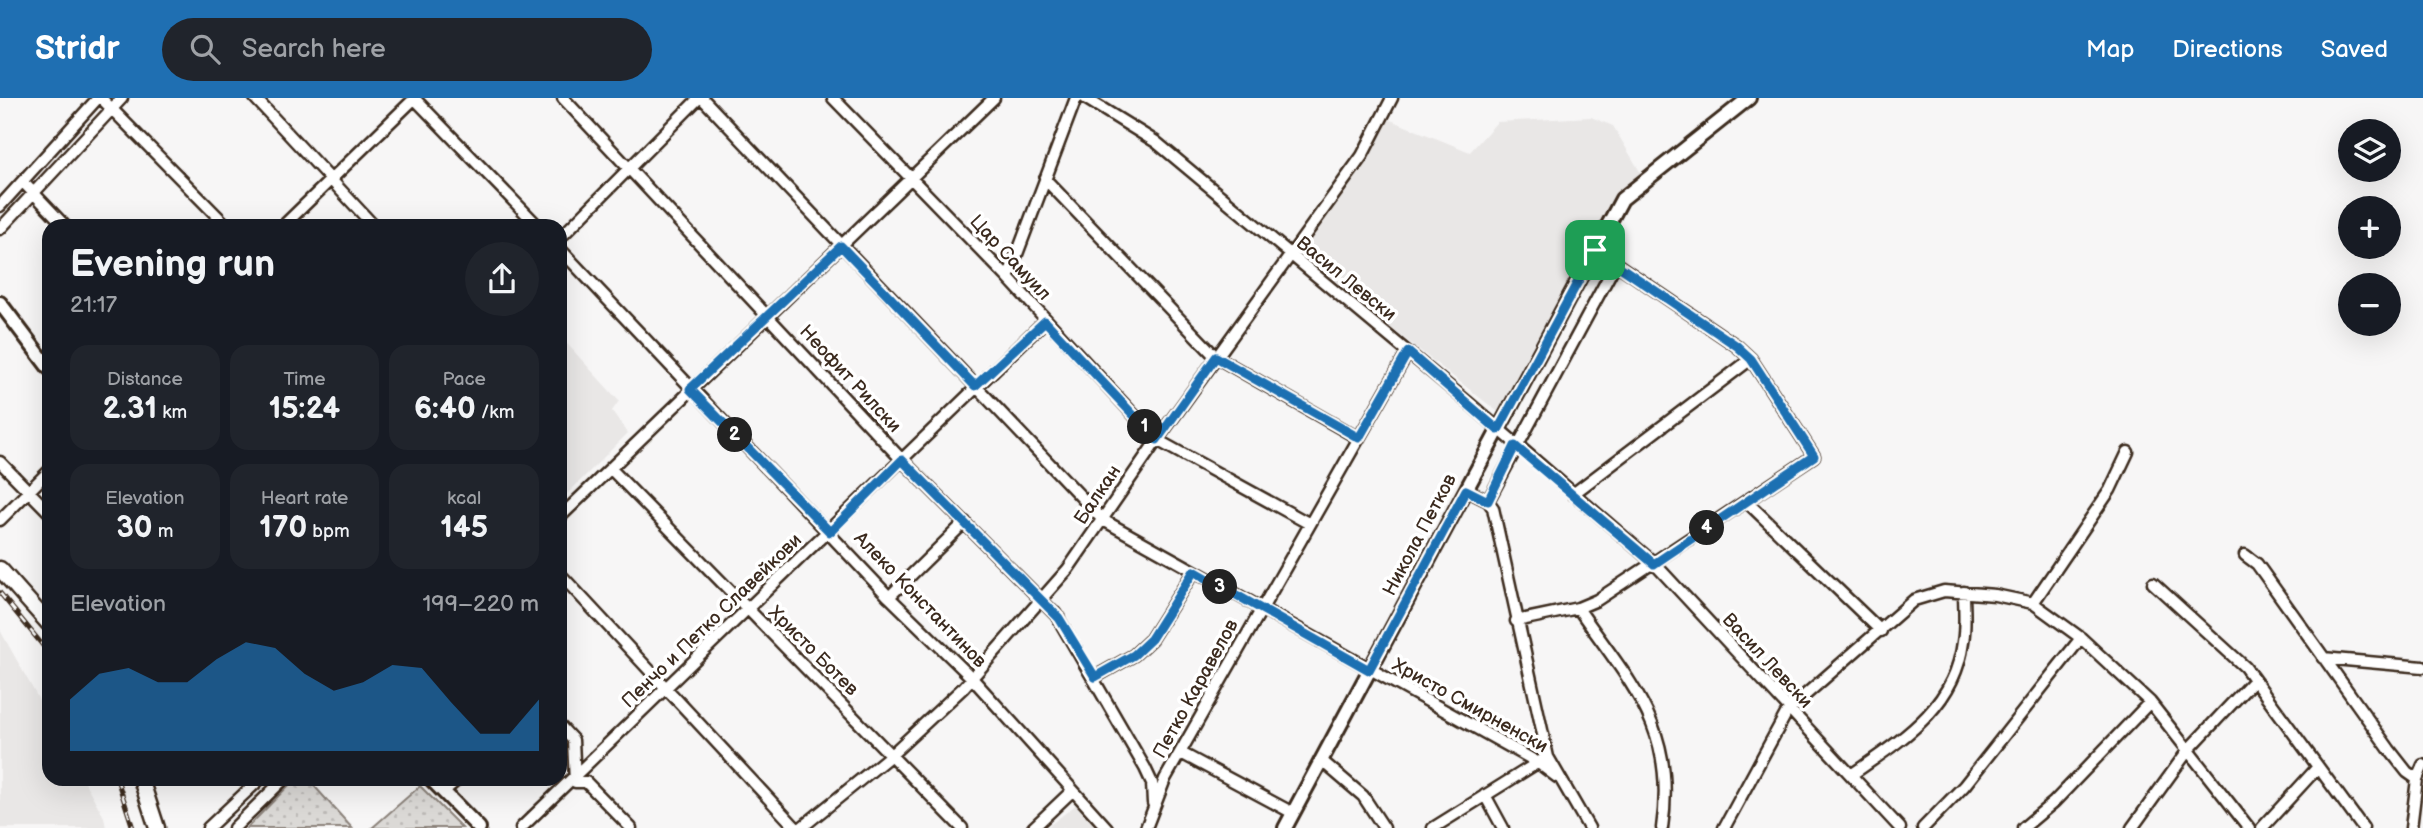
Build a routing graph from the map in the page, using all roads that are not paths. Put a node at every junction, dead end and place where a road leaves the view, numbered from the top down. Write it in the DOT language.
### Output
graph roads {
  1 [pos="100,98"];
  2 [pos="122,98"];
  3 [pos="255,98"];
  4 [pos="414,98"];
  5 [pos="563,98"];
  6 [pos="701,98"];
  7 [pos="833,98"];
  8 [pos="994,98"];
  9 [pos="1076,98"];
  10 [pos="1085,98"];
  11 [pos="1392,98"];
  12 [pos="1749,98"];
  13 [pos="111,109"];
  14 [pos="630,170"];
  15 [pos="910,178"];
  16 [pos="330,180"];
  17 [pos="1045,180"];
  18 [pos="23,182"];
  19 [pos="34,194"];
  20 [pos="0,206"];
  21 [pos="58,219"];
  22 [pos="219,219"];
  23 [pos="290,219"];
  24 [pos="367,219"];
  25 [pos="531,219"];
  26 [pos="0,229"];
  27 [pos="567,231"];
  28 [pos="841,246"];
  29 [pos="1595,250"];
  30 [pos="1289,256"];
  31 [pos="567,257"];
  32 [pos="1616,264"];
  33 [pos="1008,278"];
  34 [pos="0,303"];
  35 [pos="0,310"];
  36 [pos="767,316"];
  37 [pos="1045,321"];
  38 [pos="13,324"];
  39 [pos="1408,352"];
  40 [pos="1216,357"];
  41 [pos="42,359"];
  42 [pos="1751,359"];
  43 [pos="975,386"];
  44 [pos="690,389"];
  45 [pos="1498,430"];
  46 [pos="1359,438"];
  47 [pos="1157,440"];
  48 [pos="1515,446"];
  49 [pos="2128,452"];
  50 [pos="902,460"];
  51 [pos="0,462"];
  52 [pos="611,469"];
  53 [pos="42,478"];
  54 [pos="1466,490"];
  55 [pos="28,491"];
  56 [pos="1573,494"];
  57 [pos="1488,501"];
  58 [pos="1746,501"];
  59 [pos="42,505"];
  60 [pos="567,510"];
  61 [pos="0,520"];
  62 [pos="1103,520"];
  63 [pos="965,522"];
  64 [pos="1308,523"];
  65 [pos="830,532"];
  66 [pos="2245,555"];
  67 [pos="1654,564"];
  68 [pos="0,569"];
  69 [pos="1194,571"];
  70 [pos="567,581"];
  71 [pos="2153,583"];
  72 [pos="1964,592"];
  73 [pos="889,597"];
  74 [pos="1043,598"];
  75 [pos="2033,603"];
  76 [pos="1578,608"];
  77 [pos="1260,610"];
  78 [pos="748,611"];
  79 [pos="42,616"];
  80 [pos="1516,621"];
  81 [pos="1881,631"];
  82 [pos="2081,638"];
  83 [pos="2323,658"];
  84 [pos="2423,667"];
  85 [pos="1369,670"];
  86 [pos="971,677"];
  87 [pos="1095,677"];
  88 [pos="2255,680"];
  89 [pos="668,688"];
  90 [pos="2150,702"];
  91 [pos="1788,710"];
  92 [pos="567,734"];
  93 [pos="2189,749"];
  94 [pos="1181,753"];
  95 [pos="891,755"];
  96 [pos="1548,757"];
  97 [pos="1322,761"];
  98 [pos="1537,762"];
  99 [pos="2423,765"];
  100 [pos="2318,767"];
  101 [pos="1851,775"];
  102 [pos="1557,777"];
  103 [pos="573,778"];
  104 [pos="2417,779"];
  105 [pos="567,784"];
  106 [pos="143,786"];
  107 [pos="253,786"];
  108 [pos="277,786"];
  109 [pos="437,786"];
  110 [pos="449,786"];
  111 [pos="565,786"];
  112 [pos="1072,791"];
  113 [pos="443,792"];
  114 [pos="1485,795"];
  115 [pos="1153,805"];
  116 [pos="1293,813"];
  117 [pos="157,828"];
  118 [pos="208,828"];
  119 [pos="234,828"];
  120 [pos="479,828"];
  121 [pos="521,828"];
  122 [pos="631,828"];
  123 [pos="799,828"];
  124 [pos="962,828"];
  125 [pos="1033,828"];
  126 [pos="1107,828"];
  127 [pos="1146,828"];
  128 [pos="1285,828"];
  129 [pos="1384,828"];
  130 [pos="1433,828"];
  131 [pos="1503,828"];
  132 [pos="1588,828"];
  133 [pos="1662,828"];
  134 [pos="1724,828"];
  135 [pos="1900,828"];
  136 [pos="1923,828"];
  137 [pos="2023,828"];
  138 [pos="2132,828"];
  139 [pos="2249,828"];
  140 [pos="2262,828"];
  141 [pos="2362,828"];
  142 [pos="2411,828"];
  1 -- 13 [label="street"];
  1 -- 18 [label="street"];
  2 -- 13 [label="street"];
  3 -- 16 [label="street"];
  4 -- 16 [label="street"];
  4 -- 25 [label="street"];
  5 -- 14 [label="street, Неофит Рилски"];
  6 -- 14 [label="street"];
  6 -- 28 [label="street, Христо Смирненски"];
  7 -- 15 [label="street, Цар Самуил"];
  8 -- 15 [label="street"];
  9 -- 17 [label="street"];
  10 -- 30 [label="street, Васил Левски"];
  11 -- 30 [label="street, Балкан"];
  12 -- 29 [label="street, Никола Петков"];
  13 -- 19 [label="street"];
  13 -- 22 [label="street"];
  14 -- 27 [label="street"];
  14 -- 36 [label="street, Неофит Рилски"];
  15 -- 28 [label="street"];
  15 -- 33 [label="street, Цар Самуил"];
  16 -- 23 [label="street"];
  16 -- 24 [label="street"];
  17 -- 33 [label="street"];
  17 -- 40 [label="street"];
  18 -- 19 [label="street"];
  18 -- 20 [label="street"];
  19 -- 21 [label="street"];
  19 -- 26 [label="street"];
  28 -- 36 [label="street"];
  28 -- 43 [label="street, Христо Смирненски"];
  29 -- 32 [label="street"];
  29 -- 45 [label="street, Никола Петков"];
  30 -- 39 [label="street, Васил Левски"];
  30 -- 40 [label="street, Балкан"];
  31 -- 44 [label="street, Алеко Константинов"];
  32 -- 42 [label="street"];
  32 -- 48 [label="street"];
  33 -- 37 [label="street, Цар Самуил"];
  34 -- 38 [label="street"];
  35 -- 38 [label="street"];
  36 -- 44 [label="street"];
  36 -- 50 [label="street, Неофит Рилски"];
  37 -- 43 [label="street, Пенчо и Петко Славейкови"];
  37 -- 47 [label="street, Цар Самуил"];
  38 -- 41 [label="street"];
  39 -- 45 [label="street, Васил Левски"];
  39 -- 46 [label="street, Петко Каравелов"];
  40 -- 46 [label="street"];
  40 -- 47 [label="street, Балкан"];
  42 -- 56 [label="street"];
  42 -- 58 [label="street"];
  43 -- 50 [label="street, Пенчо и Петко Славейкови"];
  43 -- 62 [label="street, Христо Смирненски"];
  44 -- 52 [label="street"];
  44 -- 65 [label="street, Алеко Константинов"];
  45 -- 48 [label="street, Васил Левски"];
  45 -- 54 [label="street, Никола Петков"];
  46 -- 64 [label="street, Петко Каравелов"];
  47 -- 62 [label="street, Балкан"];
  47 -- 64 [label="street, Цар Самуил"];
  48 -- 56 [label="street, Васил Левски"];
  48 -- 57 [label="street"];
  49 -- 75 [label="street"];
  50 -- 63 [label="street, Неофит Рилски"];
  50 -- 65 [label="street, Пенчо и Петко Славейкови"];
  51 -- 55 [label="street"];
  52 -- 60 [label="street"];
  52 -- 78 [label="street, Христо Ботев"];
  53 -- 55 [label="street"];
  54 -- 57 [label="street"];
  54 -- 85 [label="street, Никола Петков"];
  55 -- 59 [label="street"];
  55 -- 61 [label="street"];
  56 -- 67 [label="street, Васил Левски"];
  57 -- 80 [label="street"];
  58 -- 67 [label="street"];
  58 -- 81 [label="street"];
  62 -- 69 [label="street, Христо Смирненски"];
  62 -- 74 [label="street, Балкан"];
  63 -- 73 [label="street"];
  63 -- 74 [label="street, Неофит Рилски"];
  64 -- 77 [label="street, Петко Каравелов"];
  65 -- 73 [label="street, Алеко Константинов"];
  65 -- 78 [label="street, Пенчо и Петко Славейкови"];
  66 -- 83 [label="street"];
  67 -- 76 [label="street"];
  67 -- 91 [label="street, Васил Левски"];
  68 -- 79 [label="main road"];
  69 -- 77 [label="street, Христо Смирненски"];
  69 -- 87 [label="street"];
  70 -- 89 [label="street"];
  71 -- 88 [label="street"];
  72 -- 75 [label="street"];
  72 -- 81 [label="street"];
  72 -- 101 [label="street"];
  73 -- 86 [label="street, Алеко Константинов"];
  74 -- 86 [label="street, Балкан"];
  74 -- 87 [label="street, Неофит Рилски"];
  75 -- 82 [label="street"];
  76 -- 80 [label="street"];
  76 -- 133 [label="street"];
  77 -- 85 [label="street, Христо Смирненски"];
  77 -- 94 [label="street, Петко Каравелов"];
  78 -- 89 [label="street, Пенчо и Петко Славейкови"];
  78 -- 95 [label="street, Христо Ботев"];
  80 -- 96 [label="street"];
  81 -- 91 [label="street"];
  82 -- 90 [label="street"];
  82 -- 136 [label="street"];
  83 -- 84 [label="street"];
  83 -- 104 [label="street"];
  85 -- 97 [label="street, Никола Петков"];
  85 -- 98 [label="street, Христо Смирненски"];
  86 -- 95 [label="street, Балкан"];
  86 -- 112 [label="street, Алеко Константинов"];
  87 -- 115 [label="street, Неофит Рилски"];
  88 -- 93 [label="street"];
  88 -- 100 [label="street"];
  89 -- 103 [label="street, Пенчо и Петко Славейкови"];
  89 -- 123 [label="street"];
  90 -- 93 [label="street"];
  90 -- 137 [label="street"];
  91 -- 101 [label="street, Васил Левски"];
  91 -- 134 [label="street"];
  92 -- 103 [label="street"];
  93 -- 138 [label="street"];
  93 -- 139 [label="street"];
  94 -- 115 [label="street, Петко Каравелов"];
  94 -- 116 [label="street"];
  95 -- 123 [label="street, Балкан"];
  95 -- 124 [label="street, Христо Ботев"];
  96 -- 98 [label="street"];
  96 -- 102 [label="street"];
  97 -- 116 [label="street, Никола Петков"];
  97 -- 129 [label="street"];
  98 -- 102 [label="street, Христо Смирненски"];
  98 -- 114 [label="street"];
  99 -- 104 [label="street"];
  100 -- 140 [label="street"];
  100 -- 141 [label="street"];
  101 -- 135 [label="street, Васил Левски"];
  102 -- 132 [label="street"];
  103 -- 105 [label="street, Пенчо и Петко Славейкови"];
  103 -- 122 [label="street"];
  104 -- 142 [label="street"];
  106 -- 117 [label="main road"];
  107 -- 118 [label="street"];
  108 -- 119 [label="street"];
  109 -- 113 [label="street"];
  110 -- 113 [label="street"];
  111 -- 121 [label="street, Пенчо и Петко Славейкови"];
  112 -- 125 [label="street"];
  112 -- 126 [label="street, Алеко Константинов"];
  113 -- 120 [label="street"];
  114 -- 130 [label="street"];
  114 -- 131 [label="street"];
  115 -- 127 [label="street, Петко Каравелов"];
  116 -- 128 [label="street, Никола Петков"];
}
